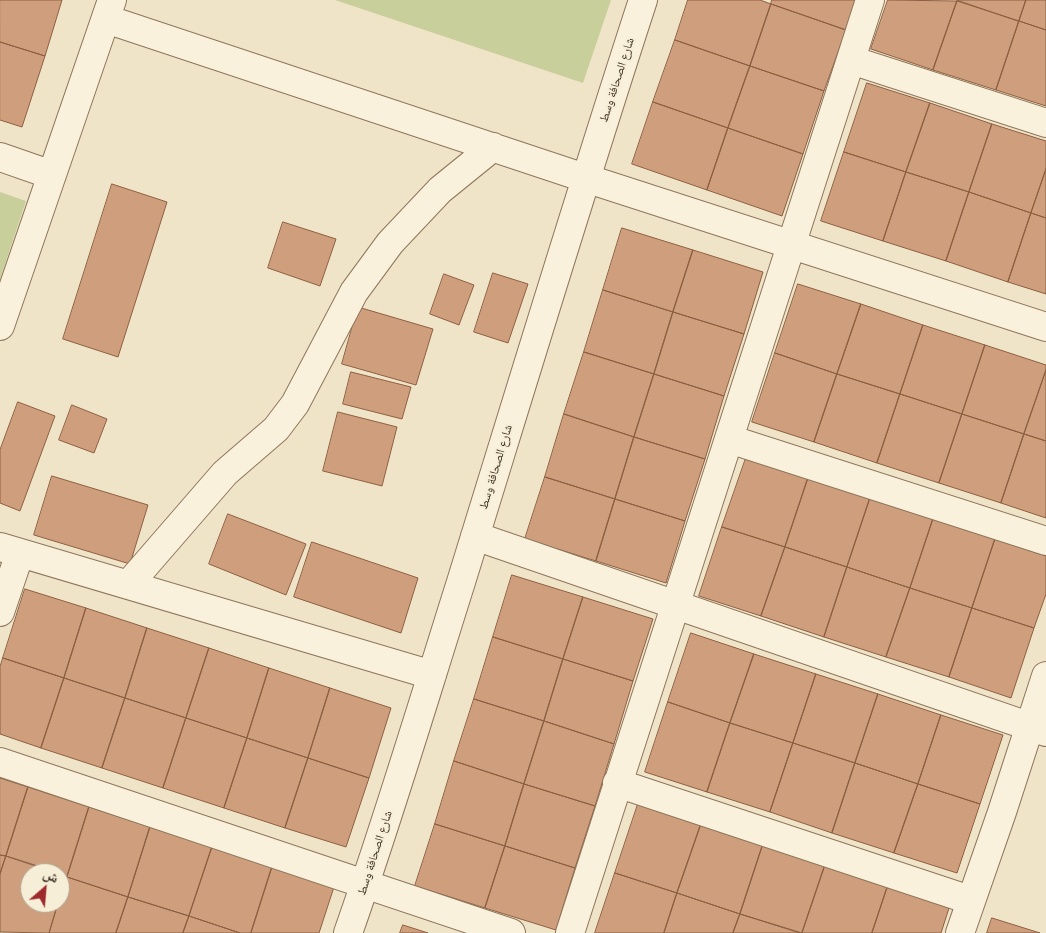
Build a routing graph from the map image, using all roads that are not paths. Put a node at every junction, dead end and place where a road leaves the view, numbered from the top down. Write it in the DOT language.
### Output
graph roads {
  1 [pos="643,0"];
  2 [pos="870,0"];
  3 [pos="109,9"];
  4 [pos="851,60"];
  5 [pos="1046,123"];
  6 [pos="493,148"];
  7 [pos="0,158"];
  8 [pos="52,175"];
  9 [pos="585,178"];
  10 [pos="791,245"];
  11 [pos="0,326"];
  12 [pos="1046,327"];
  13 [pos="729,439"];
  14 [pos="475,536"];
  15 [pos="1046,541"];
  16 [pos="10,550"];
  17 [pos="128,585"];
  18 [pos="676,604"];
  19 [pos="0,612"];
  20 [pos="432,675"];
  21 [pos="1046,676"];
  22 [pos="1038,729"];
  23 [pos="0,762"];
  24 [pos="617,783"];
  25 [pos="365,885"];
  26 [pos="970,900"];
  27 [pos="348,933"];
  28 [pos="512,933"];
  29 [pos="570,933"];
  30 [pos="960,933"];
  1 -- 9 [label="street, شارع الصحافة وسط"];
  2 -- 4 [label="street"];
  3 -- 6 [label="street"];
  3 -- 8 [label="street"];
  4 -- 5 [label="street"];
  4 -- 10 [label="street"];
  6 -- 9 [label="street"];
  6 -- 17 [label="street"];
  7 -- 8 [label="street"];
  8 -- 11 [label="street"];
  9 -- 10 [label="street"];
  9 -- 14 [label="street, شارع الصحافة وسط"];
  10 -- 12 [label="street"];
  10 -- 13 [label="street"];
  13 -- 15 [label="street"];
  13 -- 18 [label="street"];
  14 -- 18 [label="street"];
  14 -- 20 [label="street, شارع الصحافة وسط"];
  16 -- 17 [label="street"];
  16 -- 19 [label="street"];
  17 -- 20 [label="street"];
  18 -- 22 [label="street"];
  18 -- 24 [label="street"];
  20 -- 25 [label="street, شارع الصحافة وسط"];
  21 -- 22 [label="street"];
  22 -- 26 [label="street"];
  23 -- 25 [label="street"];
  24 -- 26 [label="street"];
  24 -- 29 [label="street"];
  25 -- 27 [label="street, شارع الصحافة وسط"];
  25 -- 28 [label="street"];
  26 -- 30 [label="street"];
}
